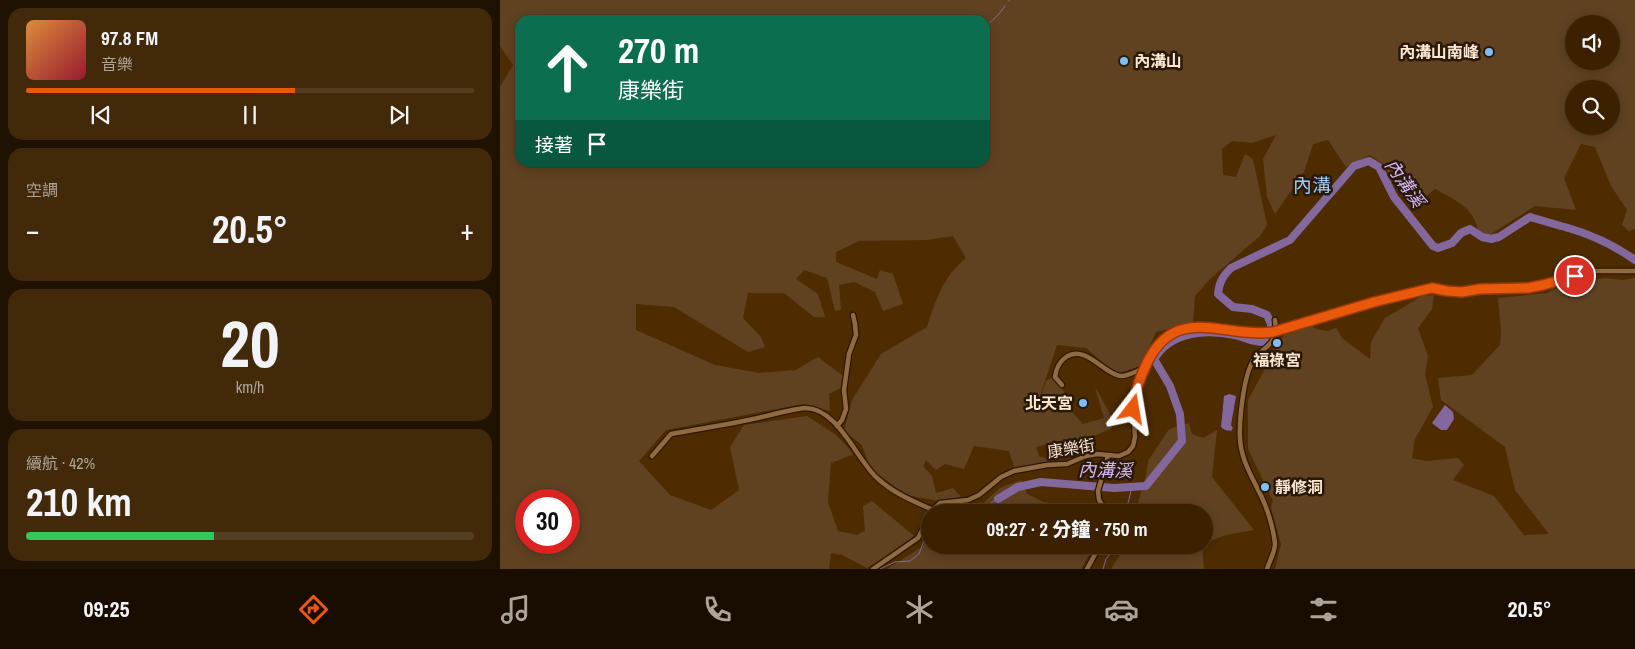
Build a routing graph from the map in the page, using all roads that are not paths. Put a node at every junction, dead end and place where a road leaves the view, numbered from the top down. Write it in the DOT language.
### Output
graph roads {
  1 [pos="1635,271"];
  2 [pos="853,315"];
  3 [pos="1275,320"];
  4 [pos="1274,331"];
  5 [pos="1146,367"];
  6 [pos="1062,385"];
  7 [pos="837,426"];
  8 [pos="652,456"];
  9 [pos="1108,456"];
  10 [pos="939,504"];
  11 [pos="1102,504"];
  12 [pos="921,507"];
  13 [pos="921,532"];
  14 [pos="1095,554"];
  15 [pos="873,569"];
  16 [pos="1087,569"];
  17 [pos="1267,569"];
  1 -- 4 [label="street"];
  2 -- 7 [label="street"];
  3 -- 4 [label="street"];
  4 -- 5 [label="street, 康樂街"];
  4 -- 17 [label="street"];
  5 -- 6 [label="street"];
  5 -- 9 [label="street, 康樂街"];
  7 -- 8 [label="street"];
  7 -- 12 [label="street"];
  9 -- 10 [label="street, 康樂街"];
  9 -- 11 [label="street"];
  13 -- 15 [label="street"];
  14 -- 16 [label="street"];
}
